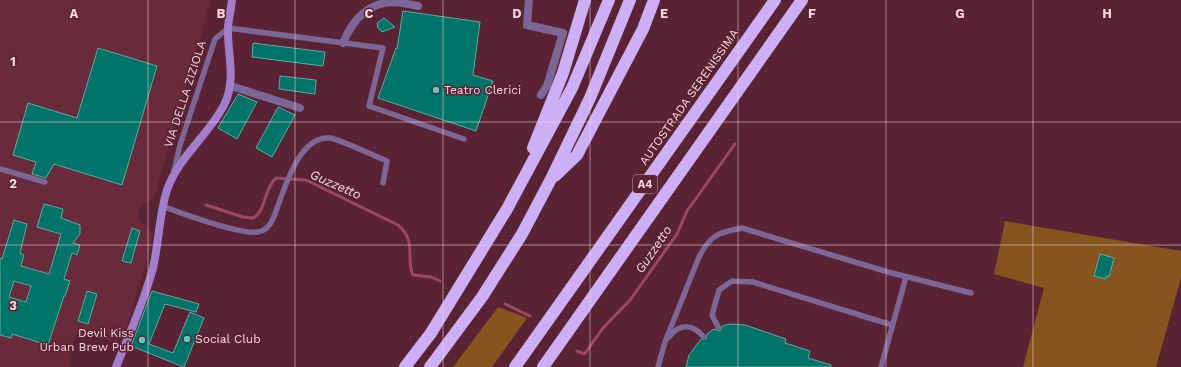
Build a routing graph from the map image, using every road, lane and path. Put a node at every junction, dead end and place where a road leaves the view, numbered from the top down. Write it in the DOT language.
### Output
graph roads {
  1 [pos="232,0"];
  2 [pos="529,0"];
  3 [pos="585,0"];
  4 [pos="608,0"];
  5 [pos="630,0"];
  6 [pos="654,0"];
  7 [pos="774,0"];
  8 [pos="802,0"];
  9 [pos="418,6"];
  10 [pos="228,28"];
  11 [pos="343,43"];
  12 [pos="231,86"];
  13 [pos="541,95"];
  14 [pos="300,108"];
  15 [pos="464,139"];
  16 [pos="0,168"];
  17 [pos="174,173"];
  18 [pos="524,178"];
  19 [pos="551,179"];
  20 [pos="45,182"];
  21 [pos="383,183"];
  22 [pos="162,206"];
  23 [pos="906,277"];
  24 [pos="971,293"];
  25 [pos="892,325"];
  26 [pos="718,327"];
  27 [pos="703,336"];
  28 [pos="665,342"];
  29 [pos="116,367"];
  30 [pos="405,367"];
  31 [pos="430,367"];
  32 [pos="515,367"];
  33 [pos="544,367"];
  34 [pos="658,367"];
  35 [pos="881,367"];
  1 -- 10 [label="street, VIA DELLA ZIZIOLA"];
  2 -- 13 [label="street"];
  3 -- 18 [label="highway"];
  4 -- 18 [label="highway"];
  5 -- 19 [label="highway"];
  6 -- 19 [label="highway"];
  7 -- 32 [label="highway, AUTOSTRADA SERENISSIMA / A4"];
  8 -- 33 [label="highway, A4"];
  9 -- 11 [label="street"];
  10 -- 11 [label="lane"];
  10 -- 12 [label="street, VIA DELLA ZIZIOLA"];
  10 -- 17 [label="lane, VIA DELLA ZIZIOLA"];
  11 -- 15 [label="lane"];
  12 -- 14 [label="street"];
  12 -- 17 [label="street, VIA DELLA ZIZIOLA"];
  16 -- 20 [label="lane"];
  17 -- 22 [label="street, VIA DELLA ZIZIOLA"];
  18 -- 30 [label="highway"];
  19 -- 31 [label="highway"];
  21 -- 22 [label="lane"];
  22 -- 29 [label="street, VIA DELLA ZIZIOLA"];
  23 -- 24 [label="lane"];
  23 -- 25 [label="lane"];
  23 -- 28 [label="lane"];
  25 -- 26 [label="lane"];
  25 -- 35 [label="lane"];
  27 -- 28 [label="lane"];
  28 -- 34 [label="lane"];
}
